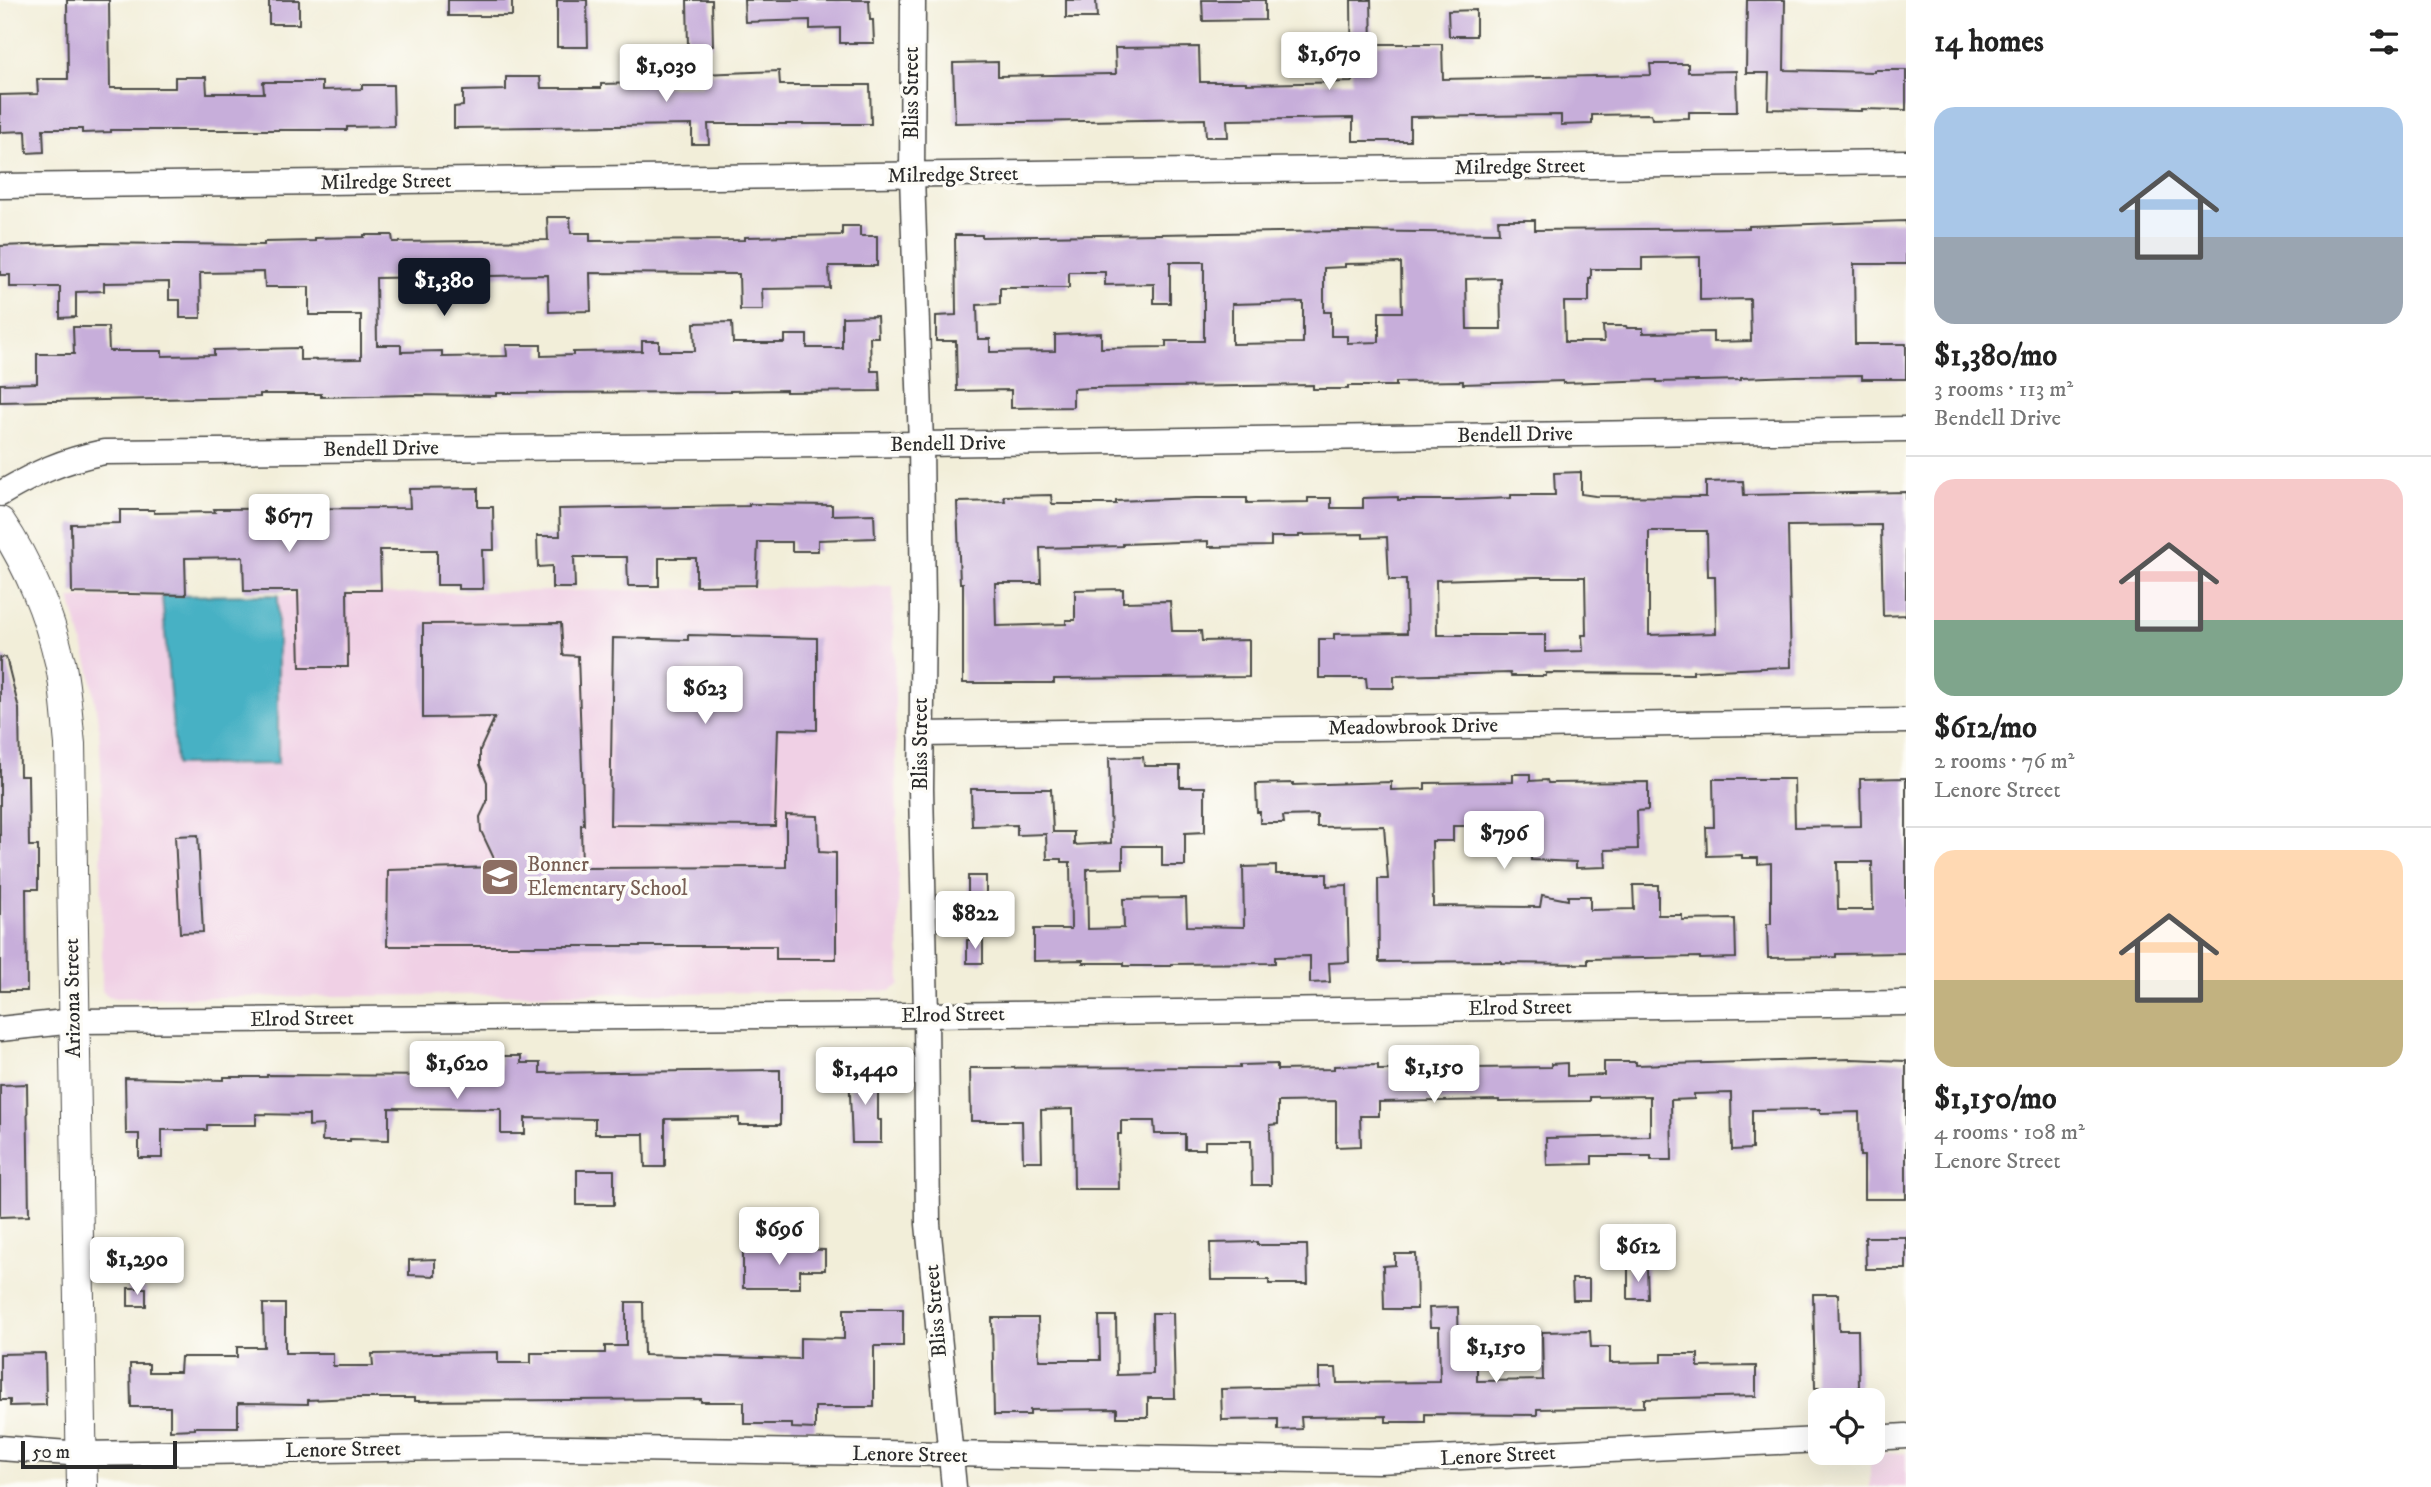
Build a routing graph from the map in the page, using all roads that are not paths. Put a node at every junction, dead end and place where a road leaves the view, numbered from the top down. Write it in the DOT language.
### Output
graph roads {
  1 [pos="913,0"];
  2 [pos="1906,162"];
  3 [pos="912,176"];
  4 [pos="0,186"];
  5 [pos="1906,429"];
  6 [pos="921,444"];
  7 [pos="0,494"];
  8 [pos="0,522"];
  9 [pos="1906,721"];
  10 [pos="921,734"];
  11 [pos="1906,1003"];
  12 [pos="926,1015"];
  13 [pos="74,1021"];
  14 [pos="0,1029"];
  15 [pos="1906,1436"];
  16 [pos="1885,1437"];
  17 [pos="1808,1441"];
  18 [pos="0,1448"];
  19 [pos="82,1454"];
  20 [pos="950,1456"];
  21 [pos="82,1487"];
  22 [pos="954,1487"];
  1 -- 3 [label="street, Bliss Street"];
  2 -- 3 [label="street, Milredge Street"];
  3 -- 4 [label="street, Milredge Street"];
  3 -- 6 [label="street, Bliss Street"];
  5 -- 6 [label="street, Bendell Drive"];
  6 -- 7 [label="street, Bendell Drive"];
  6 -- 10 [label="street, Bliss Street"];
  8 -- 13 [label="street, Arizona Street"];
  9 -- 10 [label="street, Meadowbrook Drive"];
  10 -- 12 [label="street, Bliss Street"];
  11 -- 12 [label="street, Elrod Street"];
  12 -- 13 [label="street, Elrod Street"];
  12 -- 20 [label="street, Bliss Street"];
  13 -- 14 [label="street, Elrod Street"];
  13 -- 19 [label="street, Arizona Street"];
  15 -- 16 [label="street"];
  17 -- 20 [label="street, Lenore Street"];
  18 -- 19 [label="street, Lenore Street"];
  19 -- 20 [label="street, Lenore Street"];
  19 -- 21 [label="street, Arizona Street"];
  20 -- 22 [label="street, Bliss Street"];
}
